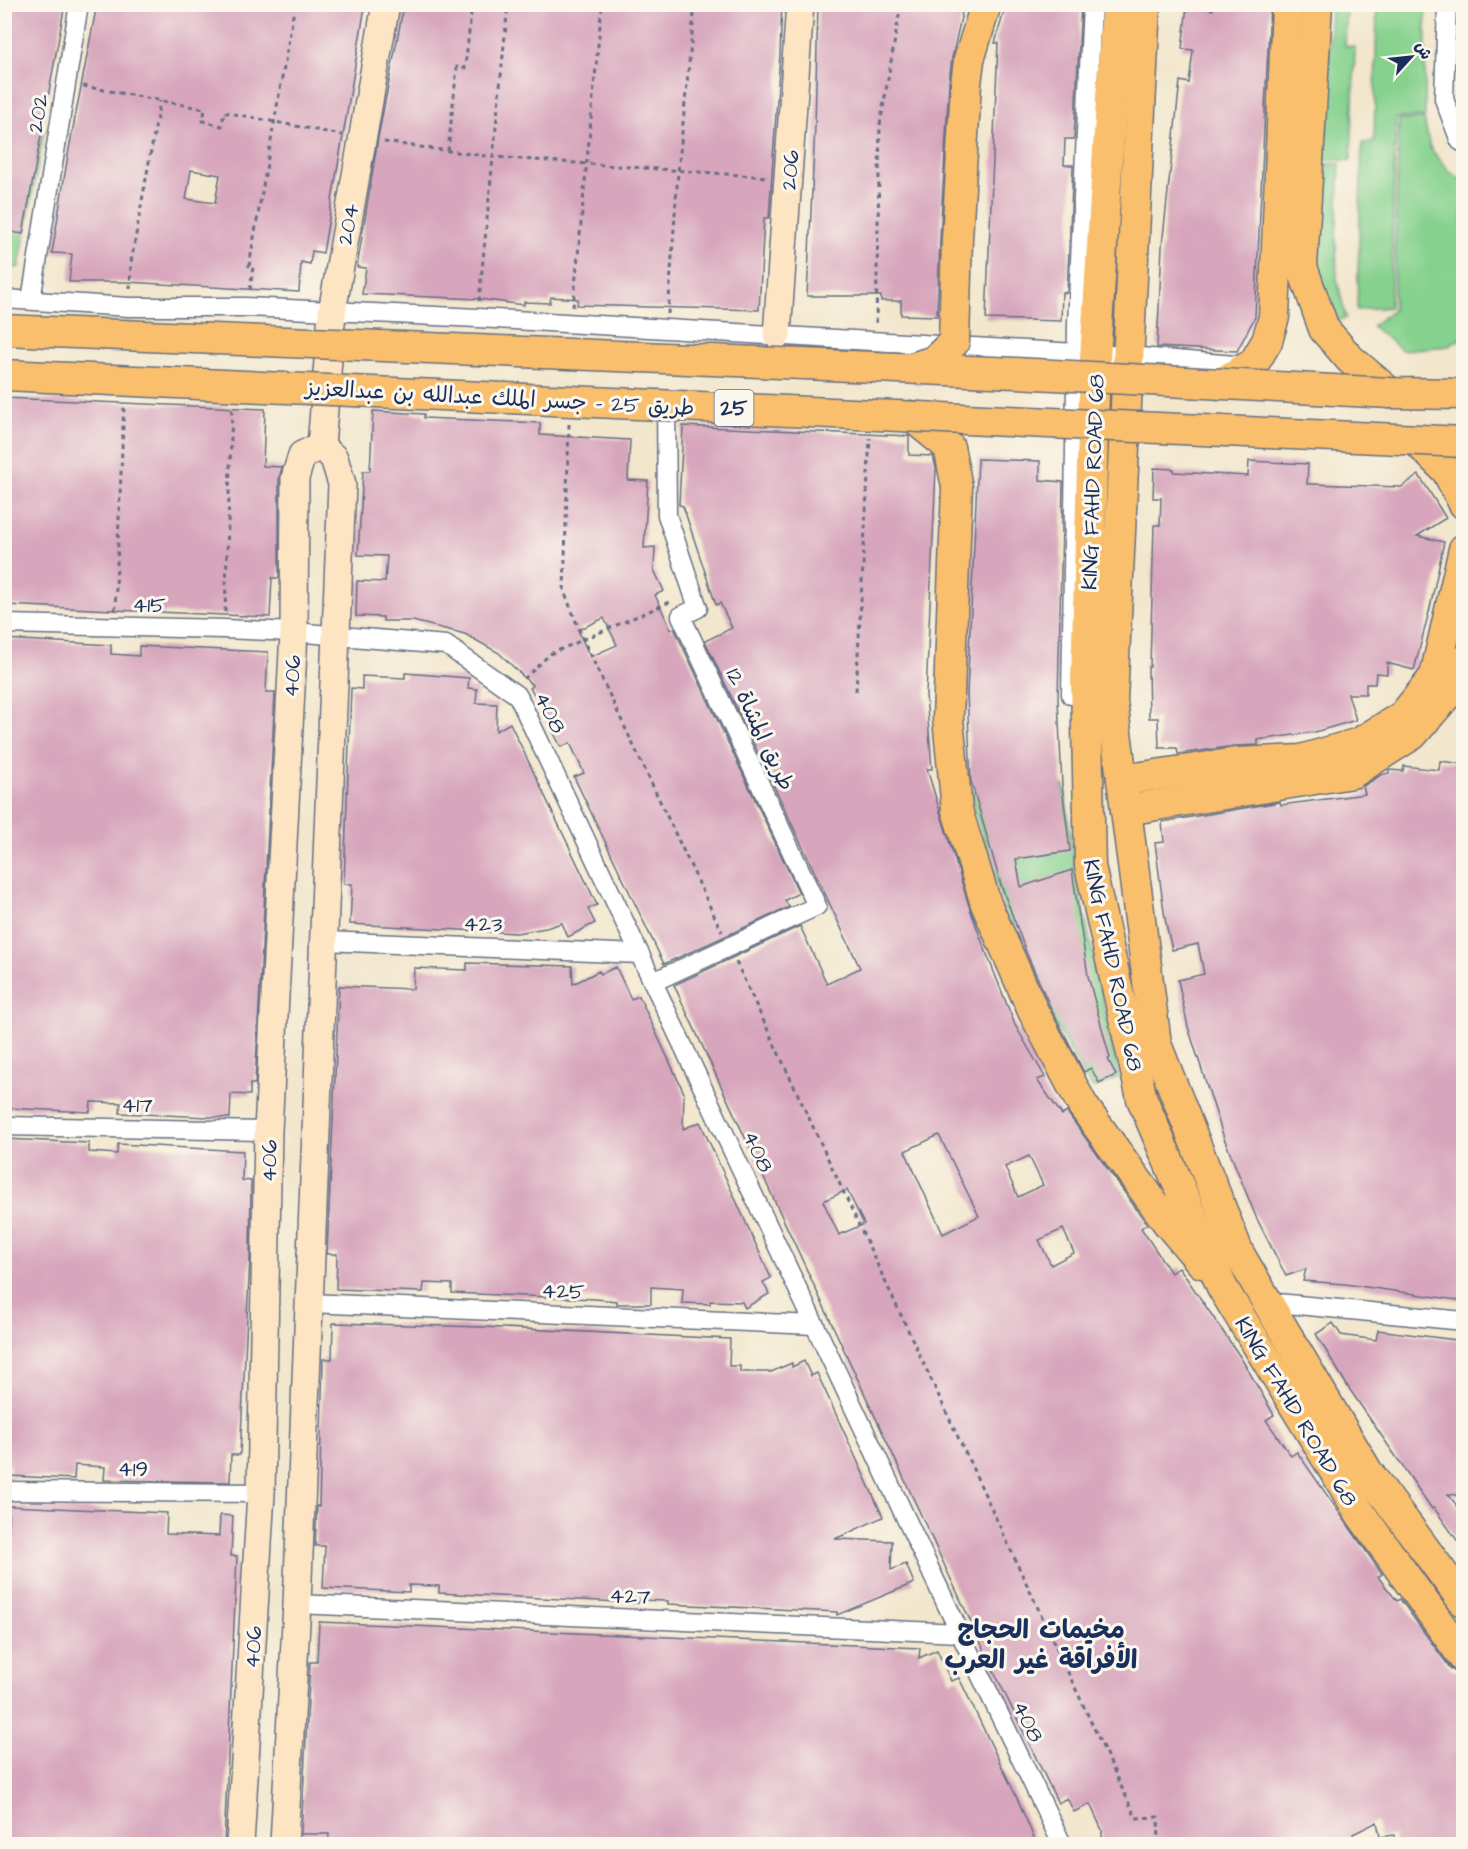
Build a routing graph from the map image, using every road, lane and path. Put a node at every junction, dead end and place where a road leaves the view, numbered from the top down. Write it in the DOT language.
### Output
graph roads {
  1 [pos="79,4"];
  2 [pos="386,4"];
  3 [pos="472,4"];
  4 [pos="507,4"];
  5 [pos="602,4"];
  6 [pos="695,4"];
  7 [pos="800,4"];
  8 [pos="975,4"];
  9 [pos="986,4"];
  10 [pos="1092,4"];
  11 [pos="1317,4"];
  12 [pos="1447,4"];
  13 [pos="1138,5"];
  14 [pos="1287,7"];
  15 [pos="66,83"];
  16 [pos="362,139"];
  17 [pos="1464,143"];
  18 [pos="448,151"];
  19 [pos="493,157"];
  20 [pos="587,164"];
  21 [pos="678,172"];
  22 [pos="788,178"];
  23 [pos="4,299"];
  24 [pos="32,300"];
  25 [pos="332,312"];
  26 [pos="478,318"];
  27 [pos="572,325"];
  28 [pos="4,330"];
  29 [pos="667,330"];
  30 [pos="777,335"];
  31 [pos="941,346"];
  32 [pos="1096,355"];
  33 [pos="1128,356"];
  34 [pos="1248,366"];
  35 [pos="907,369"];
  36 [pos="4,375"];
  37 [pos="1218,384"];
  38 [pos="1390,393"];
  39 [pos="1464,394"];
  40 [pos="666,401"];
  41 [pos="569,416"];
  42 [pos="911,416"];
  43 [pos="1417,441"];
  44 [pos="1464,442"];
  45 [pos="321,446"];
  46 [pos="1464,504"];
  47 [pos="1464,549"];
  48 [pos="681,616"];
  49 [pos="4,624"];
  50 [pos="294,632"];
  51 [pos="336,636"];
  52 [pos="583,639"];
  53 [pos="1453,673"];
  54 [pos="511,692"];
  55 [pos="1071,695"];
  56 [pos="1122,780"];
  57 [pos="1126,810"];
  58 [pos="324,941"];
  59 [pos="729,947"];
  60 [pos="640,954"];
  61 [pos="653,982"];
  62 [pos="4,1126"];
  63 [pos="268,1131"];
  64 [pos="1222,1287"];
  65 [pos="1267,1302"];
  66 [pos="309,1303"];
  67 [pos="1464,1321"];
  68 [pos="815,1325"];
  69 [pos="4,1491"];
  70 [pos="261,1493"];
  71 [pos="1464,1602"];
  72 [pos="297,1604"];
  73 [pos="960,1633"];
  74 [pos="1464,1658"];
  75 [pos="240,1845"];
  76 [pos="284,1845"];
  77 [pos="1062,1845"];
  78 [pos="1159,1845"];
  1 -- 15 [label="street, 202"];
  2 -- 16 [label="street, 204"];
  3 -- 18 [label="path"];
  4 -- 19 [label="path"];
  5 -- 20 [label="path"];
  6 -- 21 [label="path"];
  7 -- 22 [label="street, 206"];
  8 -- 31 [label="street"];
  9 -- 35 [label="main road, bridge"];
  10 -- 55 [label="street"];
  11 -- 38 [label="main road"];
  12 -- 17 [label="street"];
  13 -- 32 [label="main road, KING FAHD ROAD 68"];
  13 -- 33 [label="main road, KING FAHD ROAD 68"];
  14 -- 34 [label="main road"];
  15 -- 16 [label="path"];
  15 -- 24 [label="street, 202"];
  16 -- 18 [label="path"];
  16 -- 25 [label="street, 204"];
  18 -- 19 [label="path"];
  19 -- 20 [label="path"];
  19 -- 26 [label="path"];
  20 -- 21 [label="path"];
  20 -- 27 [label="path"];
  21 -- 22 [label="path"];
  21 -- 29 [label="path"];
  22 -- 30 [label="street, 206"];
  23 -- 24 [label="street"];
  24 -- 25 [label="street"];
  25 -- 26 [label="street"];
  25 -- 45 [label="street, 204"];
  26 -- 27 [label="street"];
  27 -- 29 [label="street"];
  28 -- 35 [label="main road, طريق 25 - جسر الملك عبدالله بن عبدالعزيز / 25, bridge"];
  29 -- 30 [label="street"];
  30 -- 31 [label="street"];
  31 -- 32 [label="street"];
  32 -- 33 [label="street"];
  32 -- 64 [label="main road, KING FAHD ROAD 68"];
  33 -- 34 [label="street"];
  33 -- 56 [label="main road, KING FAHD ROAD 68"];
  34 -- 37 [label="main road"];
  35 -- 37 [label="main road, طريق 25 - جسر الملك عبدالله بن عبدالعزيز / 25, bridge"];
  36 -- 42 [label="main road, طريق 25 - جسر الملك عبدالله بن عبدالعزيز / 25, bridge"];
  37 -- 38 [label="main road, طريق 25 - جسر الملك عبدالله بن عبدالعزيز / 25, bridge"];
  38 -- 39 [label="main road, طريق 25 - جسر الملك عبدالله بن عبدالعزيز / 25, bridge"];
  40 -- 48 [label="street"];
  41 -- 52 [label="path"];
  42 -- 43 [label="main road, طريق 25 - جسر الملك عبدالله بن عبدالعزيز / 25, bridge"];
  42 -- 64 [label="main road"];
  43 -- 44 [label="main road, طريق 25 - جسر الملك عبدالله بن عبدالعزيز / 25, bridge"];
  43 -- 46 [label="main road"];
  45 -- 50 [label="street, 406"];
  45 -- 51 [label="street, 406"];
  47 -- 53 [label="main road"];
  48 -- 52 [label="path"];
  48 -- 59 [label="street, طريق المشاة 12"];
  49 -- 50 [label="street, 415"];
  50 -- 51 [label="street, 408"];
  50 -- 63 [label="street, 406"];
  51 -- 54 [label="street, 408"];
  51 -- 58 [label="street, 406"];
  52 -- 54 [label="path"];
  52 -- 59 [label="path"];
  53 -- 56 [label="main road"];
  53 -- 57 [label="main road"];
  54 -- 60 [label="street, 408"];
  56 -- 57 [label="main road, KING FAHD ROAD 68"];
  57 -- 65 [label="main road, KING FAHD ROAD 68"];
  58 -- 60 [label="street, 423"];
  58 -- 66 [label="street, 406"];
  59 -- 61 [label="street, طريق المشاة 12"];
  59 -- 78 [label="path"];
  60 -- 61 [label="street, 408"];
  61 -- 68 [label="street, 408"];
  62 -- 63 [label="street, 417"];
  63 -- 70 [label="street, 406"];
  64 -- 74 [label="main road, KING FAHD ROAD 68"];
  65 -- 67 [label="street"];
  65 -- 71 [label="main road, KING FAHD ROAD 68"];
  66 -- 68 [label="street, 425"];
  66 -- 72 [label="street, 406"];
  68 -- 73 [label="street, 408"];
  69 -- 70 [label="street, 419"];
  70 -- 75 [label="street, 406"];
  72 -- 73 [label="street, 427"];
  72 -- 76 [label="street, 406"];
  73 -- 77 [label="street, 408"];
}
